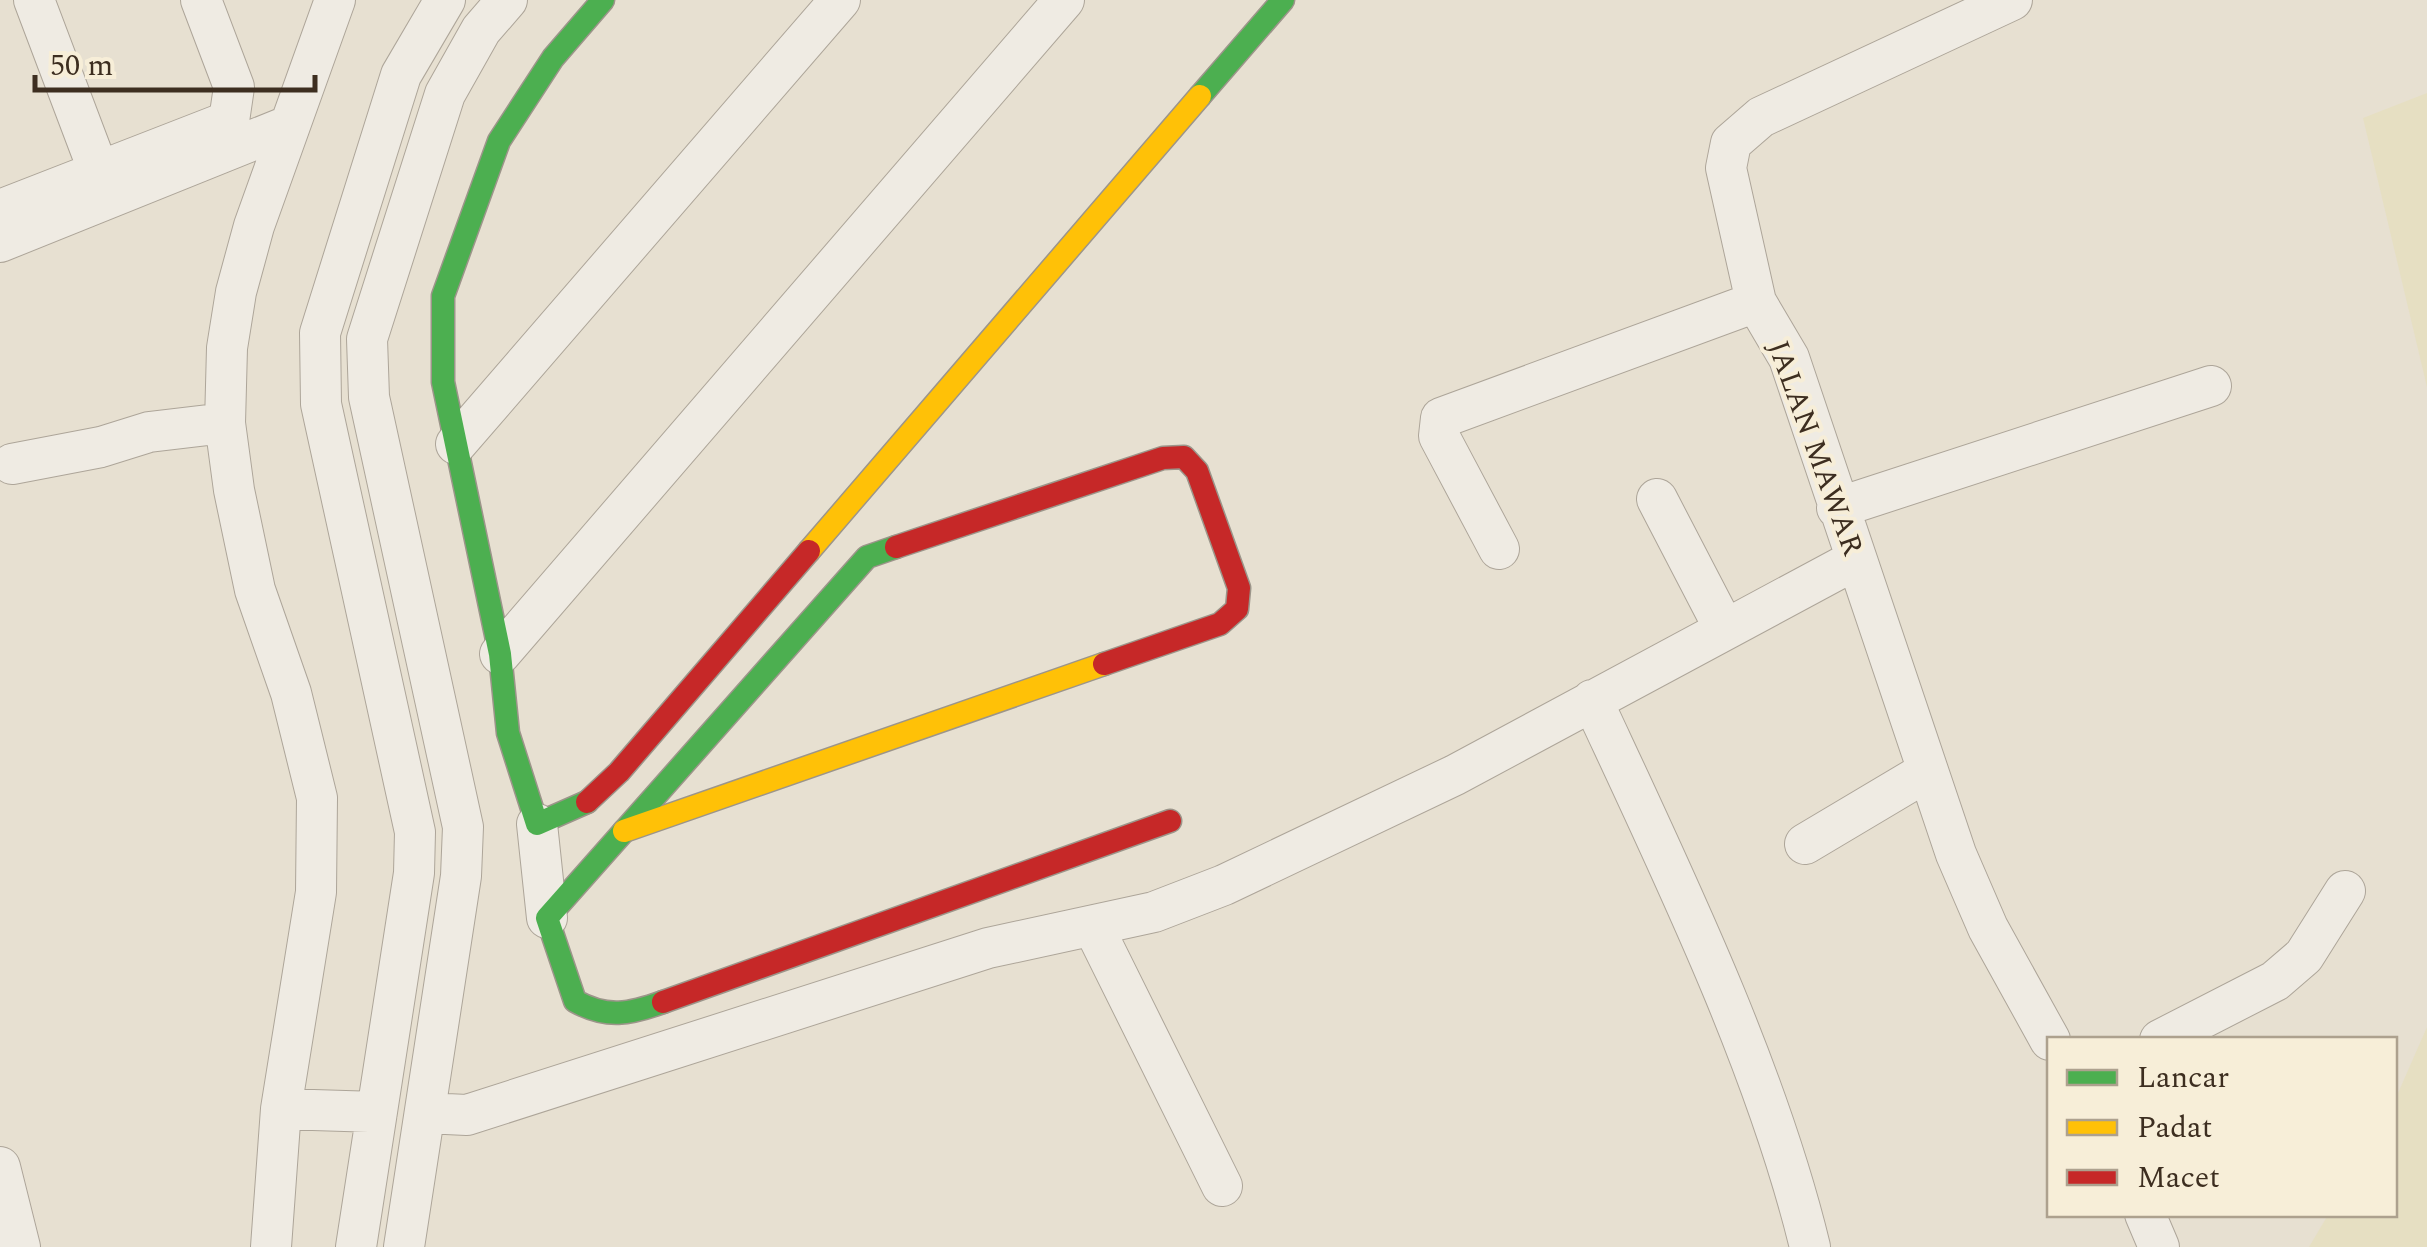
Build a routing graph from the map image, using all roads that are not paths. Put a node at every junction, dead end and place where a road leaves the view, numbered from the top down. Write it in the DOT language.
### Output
graph roads {
  1 [pos="34,0"];
  2 [pos="200,0"];
  3 [pos="335,0"];
  4 [pos="445,0"];
  5 [pos="507,0"];
  6 [pos="602,0"];
  7 [pos="840,0"];
  8 [pos="1064,0"];
  9 [pos="1283,0"];
  10 [pos="2012,0"];
  11 [pos="288,126"];
  12 [pos="99,172"];
  13 [pos="0,210"];
  14 [pos="0,242"];
  15 [pos="1756,302"];
  16 [pos="2211,386"];
  17 [pos="225,423"];
  18 [pos="375,428"];
  19 [pos="329,437"];
  20 [pos="456,444"];
  21 [pos="12,464"];
  22 [pos="1657,499"];
  23 [pos="1837,508"];
  24 [pos="833,525"];
  25 [pos="1499,549"];
  26 [pos="867,557"];
  27 [pos="1855,560"];
  28 [pos="1724,628"];
  29 [pos="500,654"];
  30 [pos="1592,700"];
  31 [pos="1926,772"];
  32 [pos="1170,821"];
  33 [pos="537,824"];
  34 [pos="624,831"];
  35 [pos="1805,844"];
  36 [pos="2346,891"];
  37 [pos="548,918"];
  38 [pos="1094,928"];
  39 [pos="2048,1037"];
  40 [pos="2166,1037"];
  41 [pos="281,1109"];
  42 [pos="377,1112"];
  43 [pos="424,1113"];
  44 [pos="0,1167"];
  45 [pos="1222,1186"];
  46 [pos="2146,1217"];
  47 [pos="20,1247"];
  48 [pos="271,1247"];
  49 [pos="356,1247"];
  50 [pos="404,1247"];
  51 [pos="1810,1247"];
  52 [pos="2159,1247"];
  1 -- 12 [label="street"];
  2 -- 12 [label="street"];
  3 -- 11 [label="street"];
  4 -- 19 [label="street"];
  5 -- 18 [label="street"];
  6 -- 20 [label="street"];
  7 -- 20 [label="street"];
  8 -- 29 [label="street"];
  9 -- 24 [label="street"];
  10 -- 15 [label="street, JALAN MAWAR"];
  11 -- 14 [label="street"];
  11 -- 17 [label="street"];
  12 -- 13 [label="street"];
  15 -- 23 [label="street, JALAN MAWAR"];
  15 -- 25 [label="street"];
  16 -- 23 [label="street"];
  17 -- 21 [label="street"];
  17 -- 41 [label="street"];
  18 -- 19 [label="street"];
  18 -- 43 [label="street"];
  19 -- 42 [label="street"];
  20 -- 29 [label="street"];
  22 -- 28 [label="street"];
  23 -- 27 [label="street, JALAN MAWAR"];
  24 -- 26 [label="street"];
  24 -- 33 [label="street"];
  26 -- 34 [label="street"];
  26 -- 34 [label="street"];
  27 -- 28 [label="street"];
  27 -- 31 [label="street, JALAN MAWAR"];
  28 -- 30 [label="street"];
  29 -- 33 [label="street"];
  30 -- 38 [label="street"];
  30 -- 51 [label="street"];
  31 -- 35 [label="street"];
  31 -- 39 [label="street, JALAN MAWAR"];
  32 -- 37 [label="street"];
  33 -- 37 [label="street"];
  34 -- 37 [label="street"];
  36 -- 40 [label="street"];
  38 -- 43 [label="street"];
  38 -- 45 [label="street"];
  41 -- 42 [label="street"];
  41 -- 48 [label="street"];
  42 -- 49 [label="street"];
  43 -- 50 [label="street"];
  44 -- 47 [label="street"];
  46 -- 52 [label="street"];
}
